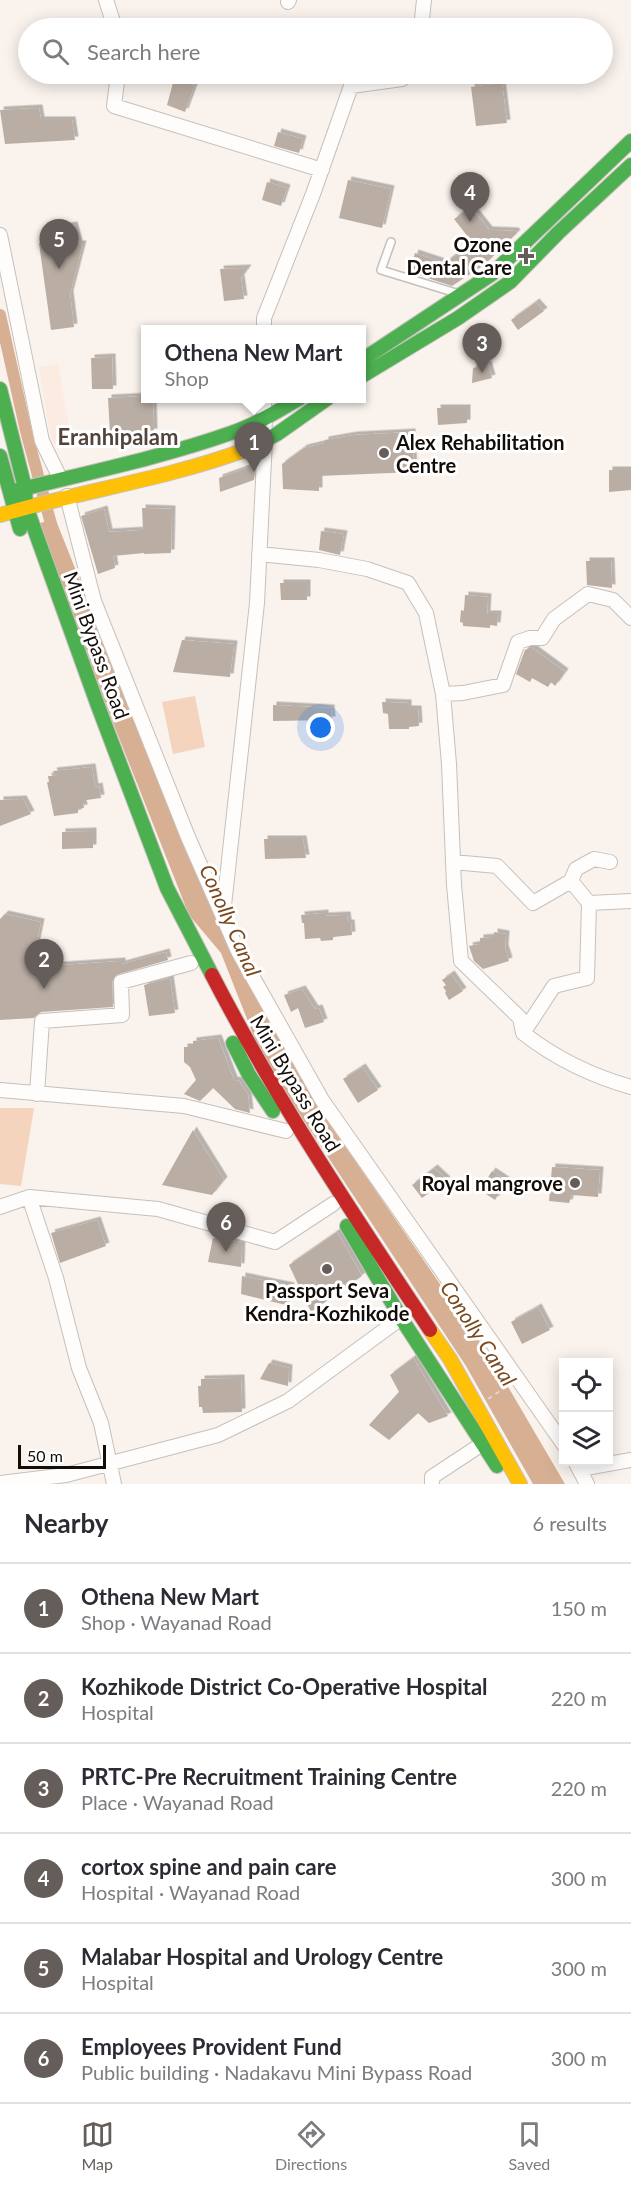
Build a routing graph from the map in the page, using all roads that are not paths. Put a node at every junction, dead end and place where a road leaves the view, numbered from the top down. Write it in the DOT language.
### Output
graph roads {
  1 [pos="106,0"];
  2 [pos="424,0"];
  3 [pos="112,18"];
  4 [pos="423,18"];
  5 [pos="117,84"];
  6 [pos="366,84"];
  7 [pos="631,141"];
  8 [pos="631,165"];
  9 [pos="322,170"];
  10 [pos="0,235"];
  11 [pos="391,242"];
  12 [pos="462,294"];
  13 [pos="264,325"];
  14 [pos="366,357"];
  15 [pos="366,374"];
  16 [pos="0,389"];
  17 [pos="264,403"];
  18 [pos="293,403"];
  19 [pos="322,403"];
  20 [pos="264,419"];
  21 [pos="265,440"];
  22 [pos="0,456"];
  23 [pos="60,478"];
  24 [pos="25,488"];
  25 [pos="5,494"];
  26 [pos="67,496"];
  27 [pos="20,508"];
  28 [pos="0,515"];
  29 [pos="259,554"];
  30 [pos="631,618"];
  31 [pos="444,694"];
  32 [pos="453,862"];
  33 [pos="610,862"];
  34 [pos="571,882"];
  35 [pos="631,901"];
  36 [pos="589,903"];
  37 [pos="223,917"];
  38 [pos="191,963"];
  39 [pos="523,1033"];
  40 [pos="631,1087"];
  41 [pos="0,1090"];
  42 [pos="37,1094"];
  43 [pos="286,1131"];
  44 [pos="29,1197"];
  45 [pos="333,1204"];
  46 [pos="0,1208"];
  47 [pos="401,1318"];
  48 [pos="559,1438"];
  49 [pos="482,1444"];
  50 [pos="631,1460"];
  51 [pos="613,1462"];
  52 [pos="110,1464"];
  53 [pos="577,1466"];
  54 [pos="0,1483"];
  55 [pos="114,1484"];
  56 [pos="432,1484"];
  57 [pos="507,1484"];
  58 [pos="520,1484"];
  59 [pos="586,1484"];
  1 -- 3 [label="street"];
  2 -- 4 [label="street"];
  5 -- 9 [label="street"];
  6 -- 9 [label="street"];
  7 -- 12 [label="main road"];
  8 -- 15 [label="main road"];
  9 -- 13 [label="street"];
  10 -- 23 [label="street"];
  11 -- 12 [label="lane"];
  12 -- 14 [label="main road"];
  16 -- 24 [label="main road"];
  17 -- 20 [label="street"];
  18 -- 20 [label="main road"];
  19 -- 21 [label="main road"];
  20 -- 21 [label="street"];
  20 -- 23 [label="main road"];
  21 -- 26 [label="main road"];
  21 -- 29 [label="street"];
  22 -- 25 [label="main road"];
  23 -- 24 [label="main road"];
  24 -- 25 [label="main road"];
  24 -- 27 [label="main road"];
  25 -- 27 [label="main road"];
  26 -- 27 [label="main road"];
  26 -- 37 [label="street"];
  27 -- 28 [label="main road"];
  27 -- 38 [label="main road, Mini Bypass Road"];
  27 -- 58 [label="main road, Mini Bypass Road"];
  29 -- 31 [label="street"];
  29 -- 37 [label="street"];
  30 -- 31 [label="street"];
  31 -- 32 [label="street"];
  32 -- 34 [label="street"];
  32 -- 39 [label="street"];
  33 -- 34 [label="street"];
  34 -- 36 [label="street"];
  35 -- 36 [label="street"];
  36 -- 39 [label="street"];
  37 -- 48 [label="street"];
  38 -- 42 [label="street"];
  38 -- 43 [label="main road, Mini Bypass Road"];
  39 -- 40 [label="street"];
  41 -- 42 [label="street"];
  42 -- 43 [label="street"];
  43 -- 45 [label="main road, Mini Bypass Road"];
  44 -- 45 [label="street"];
  44 -- 46 [label="street"];
  44 -- 52 [label="street"];
  45 -- 47 [label="main road, Mini Bypass Road"];
  47 -- 49 [label="main road, Mini Bypass Road"];
  47 -- 52 [label="street"];
  49 -- 56 [label="street"];
  49 -- 57 [label="main road, Mini Bypass Road"];
  50 -- 51 [label="street"];
  52 -- 54 [label="street"];
  52 -- 55 [label="street"];
  53 -- 59 [label="street"];
}
